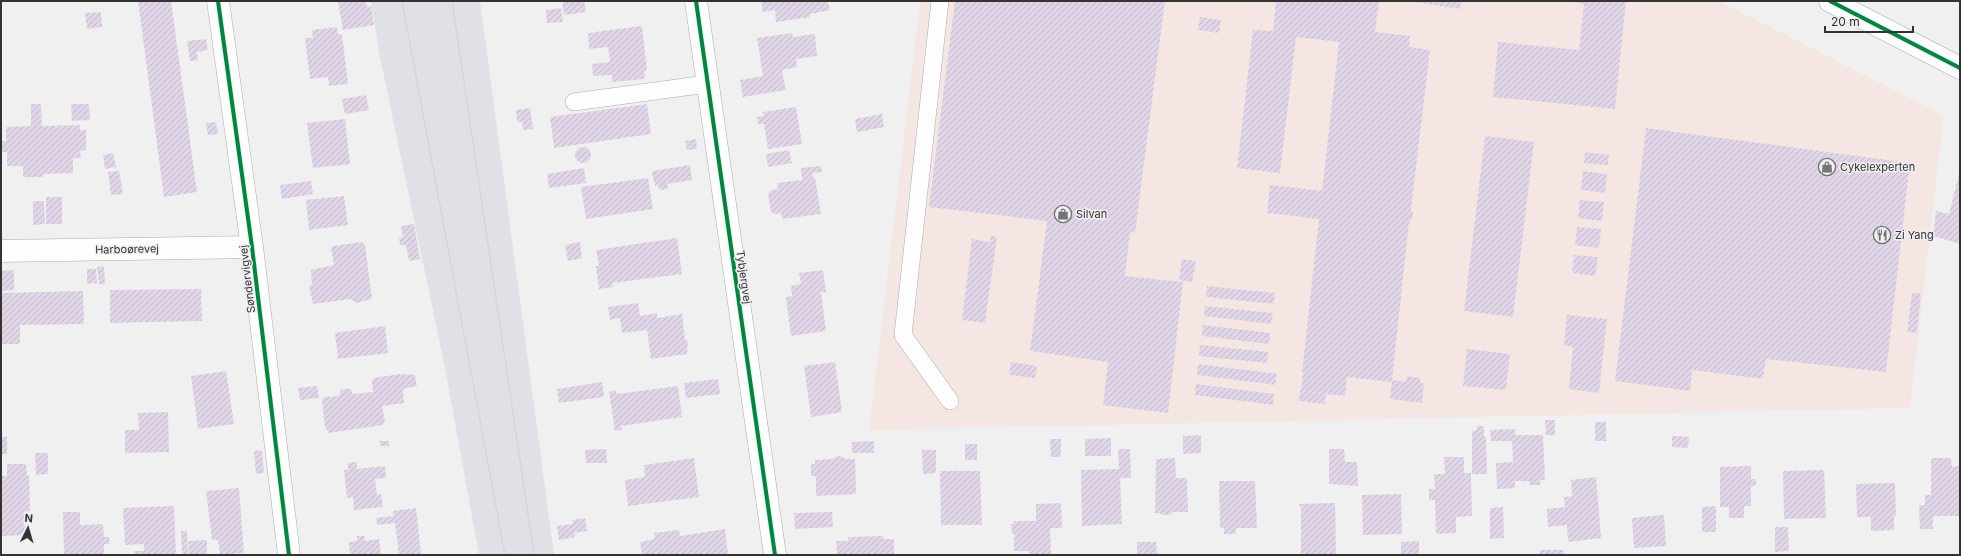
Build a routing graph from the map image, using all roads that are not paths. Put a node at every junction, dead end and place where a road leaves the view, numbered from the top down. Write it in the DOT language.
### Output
graph roads {
  1 [pos="218,1"];
  2 [pos="696,1"];
  3 [pos="940,1"];
  4 [pos="1830,1"];
  5 [pos="1960,68"];
  6 [pos="707,84"];
  7 [pos="574,102"];
  8 [pos="252,247"];
  9 [pos="1,251"];
  10 [pos="950,401"];
  11 [pos="289,555"];
  12 [pos="775,555"];
  1 -- 8 [label="street, Søndervigvej"];
  2 -- 6 [label="street, Tybjergvej"];
  3 -- 10 [label="lane"];
  4 -- 5 [label="street"];
  6 -- 7 [label="lane"];
  6 -- 12 [label="street, Tybjergvej"];
  8 -- 9 [label="street, Harboørevej"];
  8 -- 11 [label="street, Søndervigvej"];
}
